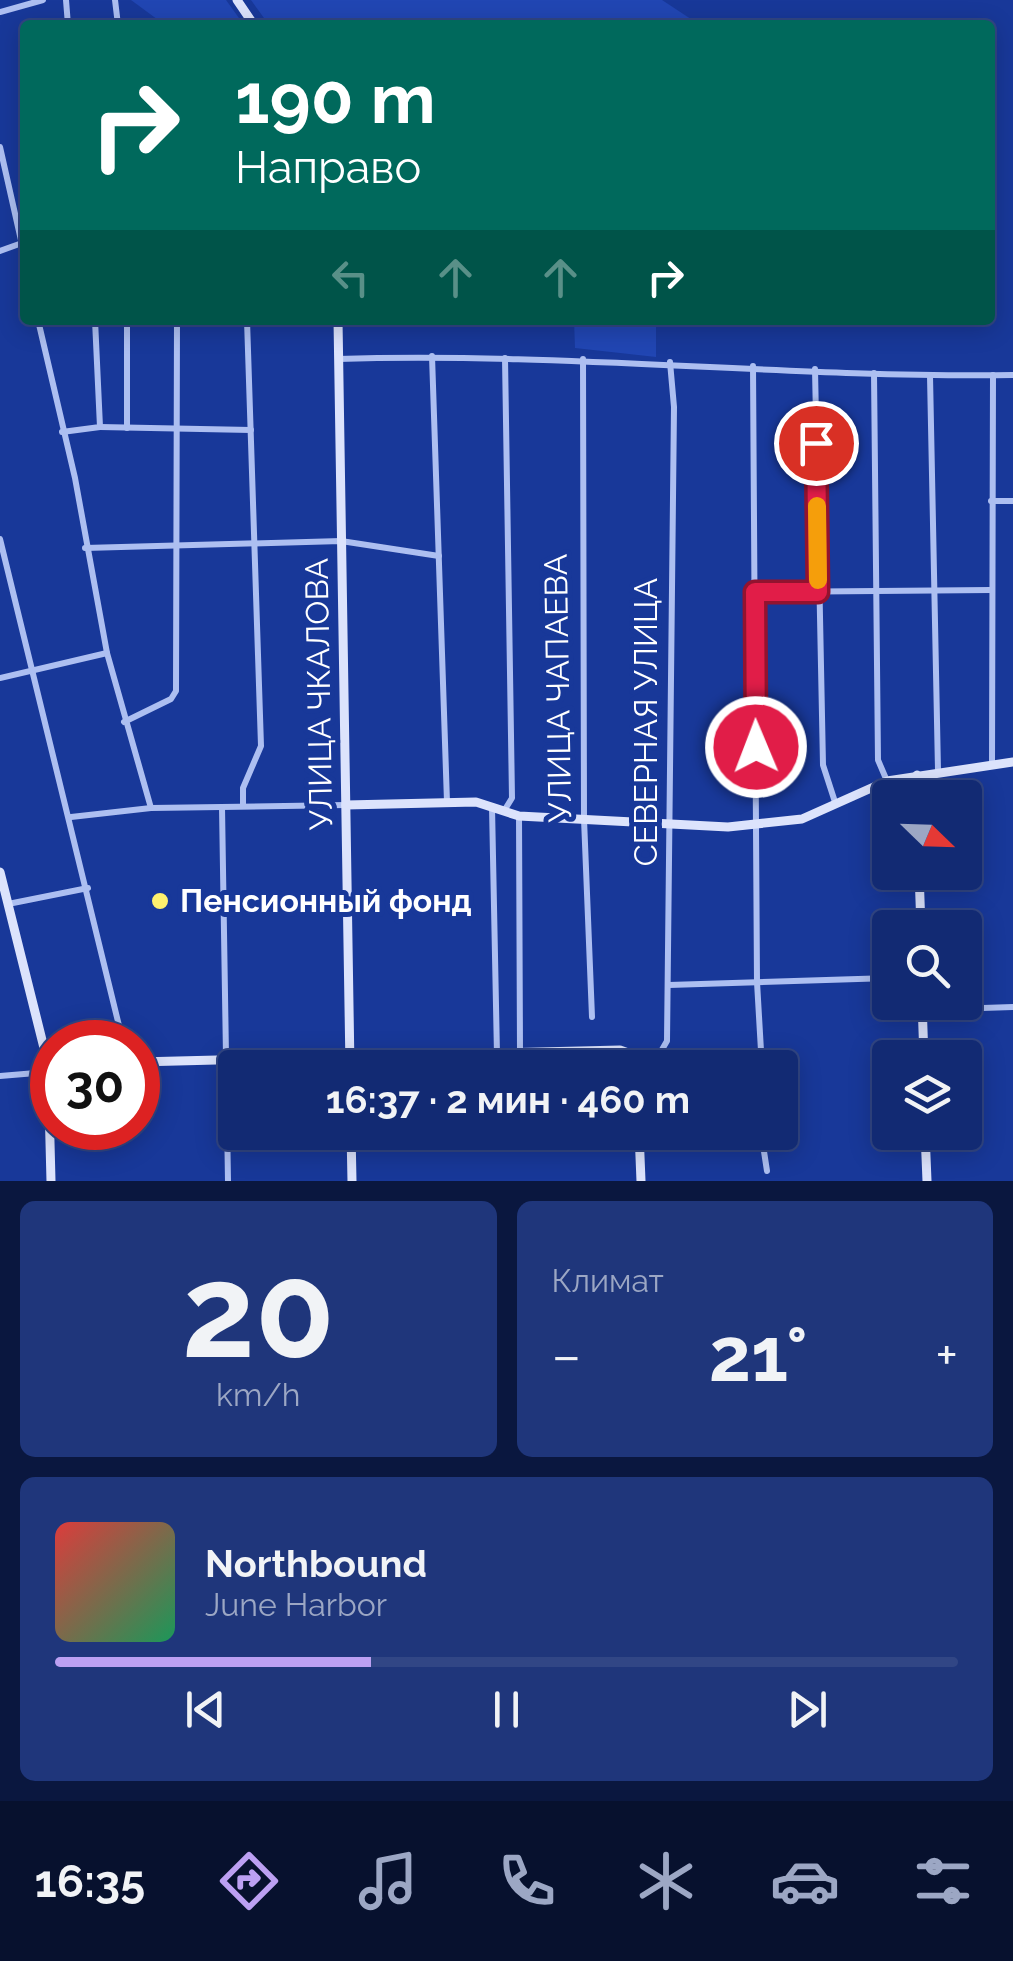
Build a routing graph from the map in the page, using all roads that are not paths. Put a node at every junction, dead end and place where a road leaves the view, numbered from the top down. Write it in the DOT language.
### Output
graph roads {
  1 [pos="44,0"];
  2 [pos="0,12"];
  3 [pos="0,147"];
  4 [pos="20,227"];
  5 [pos="39,325"];
  6 [pos="95,325"];
  7 [pos="127,325"];
  8 [pos="178,325"];
  9 [pos="247,325"];
  10 [pos="338,325"];
  11 [pos="432,356"];
  12 [pos="338,358"];
  13 [pos="505,358"];
  14 [pos="583,359"];
  15 [pos="670,362"];
  16 [pos="753,366"];
  17 [pos="815,369"];
  18 [pos="874,372"];
  19 [pos="1013,375"];
  20 [pos="930,376"];
  21 [pos="992,376"];
  22 [pos="100,427"];
  23 [pos="127,428"];
  24 [pos="177,430"];
  25 [pos="251,430"];
  26 [pos="62,432"];
  27 [pos="1013,501"];
  28 [pos="991,502"];
  29 [pos="0,539"];
  30 [pos="341,541"];
  31 [pos="176,544"];
  32 [pos="254,545"];
  33 [pos="85,548"];
  34 [pos="439,556"];
  35 [pos="991,590"];
  36 [pos="936,591"];
  37 [pos="755,592"];
  38 [pos="818,592"];
  39 [pos="877,592"];
  40 [pos="107,653"];
  41 [pos="30,669"];
  42 [pos="0,678"];
  43 [pos="124,722"];
  44 [pos="1013,762"];
  45 [pos="992,764"];
  46 [pos="938,770"];
  47 [pos="917,775"];
  48 [pos="886,780"];
  49 [pos="896,780"];
  50 [pos="917,780"];
  51 [pos="872,788"];
  52 [pos="448,802"];
  53 [pos="834,802"];
  54 [pos="346,805"];
  55 [pos="243,806"];
  56 [pos="492,807"];
  57 [pos="151,808"];
  58 [pos="222,808"];
  59 [pos="504,812"];
  60 [pos="519,816"];
  61 [pos="71,817"];
  62 [pos="584,819"];
  63 [pos="671,823"];
  64 [pos="758,825"];
  65 [pos="1,877"];
  66 [pos="88,888"];
  67 [pos="8,904"];
  68 [pos="872,979"];
  69 [pos="757,982"];
  70 [pos="669,985"];
  71 [pos="982,1007"];
  72 [pos="1013,1007"];
  73 [pos="592,1017"];
  74 [pos="38,1020"];
  75 [pos="118,1020"];
  76 [pos="227,1050"];
  77 [pos="350,1050"];
  78 [pos="497,1050"];
  79 [pos="520,1050"];
  80 [pos="662,1050"];
  81 [pos="761,1050"];
  82 [pos="218,1060"];
  83 [pos="160,1062"];
  84 [pos="30,1070"];
  85 [pos="0,1076"];
  86 [pos="50,1150"];
  87 [pos="228,1150"];
  88 [pos="351,1150"];
  89 [pos="640,1150"];
  90 [pos="764,1150"];
  91 [pos="926,1150"];
  92 [pos="767,1171"];
  93 [pos="50,1181"];
  94 [pos="228,1181"];
  95 [pos="352,1181"];
  96 [pos="641,1181"];
  97 [pos="927,1181"];
  1 -- 2 [label="street"];
  3 -- 4 [label="street"];
  5 -- 26 [label="street"];
  6 -- 22 [label="street"];
  7 -- 23 [label="street"];
  8 -- 24 [label="street"];
  9 -- 25 [label="street"];
  10 -- 12 [label="street, УЛИЦА ЧКАЛОВА"];
  11 -- 12 [label="street"];
  11 -- 13 [label="street"];
  11 -- 34 [label="street"];
  12 -- 30 [label="street, УЛИЦА ЧКАЛОВА"];
  13 -- 14 [label="street"];
  13 -- 59 [label="street"];
  14 -- 15 [label="street"];
  14 -- 62 [label="street, УЛИЦА ЧАПАЕВА"];
  15 -- 16 [label="street"];
  15 -- 63 [label="street, СЕВЕРНАЯ УЛИЦА"];
  16 -- 17 [label="street"];
  16 -- 37 [label="street"];
  17 -- 18 [label="street"];
  17 -- 38 [label="street"];
  18 -- 20 [label="street"];
  18 -- 39 [label="street"];
  19 -- 21 [label="street"];
  20 -- 21 [label="street"];
  20 -- 36 [label="street"];
  21 -- 28 [label="street"];
  22 -- 23 [label="street"];
  22 -- 26 [label="street"];
  23 -- 24 [label="street"];
  24 -- 25 [label="street"];
  24 -- 31 [label="street"];
  25 -- 32 [label="street"];
  26 -- 33 [label="street"];
  27 -- 28 [label="street"];
  28 -- 35 [label="street"];
  29 -- 41 [label="street"];
  30 -- 32 [label="street"];
  30 -- 34 [label="street"];
  30 -- 54 [label="street, УЛИЦА ЧКАЛОВА"];
  31 -- 32 [label="street"];
  31 -- 33 [label="street"];
  31 -- 43 [label="street"];
  32 -- 55 [label="street"];
  33 -- 40 [label="street"];
  34 -- 52 [label="street"];
  35 -- 36 [label="street"];
  35 -- 45 [label="street"];
  36 -- 39 [label="street"];
  36 -- 46 [label="street"];
  37 -- 38 [label="street"];
  37 -- 64 [label="street"];
  38 -- 39 [label="street"];
  38 -- 53 [label="street"];
  39 -- 48 [label="street"];
  40 -- 41 [label="street"];
  40 -- 43 [label="street"];
  41 -- 42 [label="street"];
  41 -- 61 [label="street"];
  43 -- 57 [label="street"];
  44 -- 45 [label="street"];
  45 -- 46 [label="street"];
  46 -- 47 [label="street"];
  47 -- 49 [label="street"];
  47 -- 50 [label="street"];
  51 -- 53 [label="street"];
  52 -- 54 [label="street"];
  52 -- 56 [label="street"];
  53 -- 64 [label="street"];
  54 -- 55 [label="street"];
  54 -- 77 [label="street, УЛИЦА ЧКАЛОВА"];
  55 -- 58 [label="street"];
  56 -- 59 [label="street"];
  56 -- 78 [label="street"];
  57 -- 58 [label="street"];
  57 -- 61 [label="street"];
  58 -- 76 [label="street"];
  59 -- 60 [label="street"];
  60 -- 62 [label="street"];
  60 -- 79 [label="street"];
  61 -- 66 [label="street"];
  62 -- 63 [label="street"];
  62 -- 73 [label="street, УЛИЦА ЧАПАЕВА"];
  63 -- 64 [label="street"];
  63 -- 70 [label="street, СЕВЕРНАЯ УЛИЦА"];
  64 -- 69 [label="street"];
  65 -- 67 [label="street"];
  66 -- 67 [label="street"];
  66 -- 75 [label="street"];
  67 -- 74 [label="street"];
  68 -- 69 [label="street"];
  69 -- 70 [label="street"];
  69 -- 81 [label="street"];
  70 -- 80 [label="street, СЕВЕРНАЯ УЛИЦА"];
  71 -- 72 [label="street"];
  82 -- 83 [label="street"];
  84 -- 85 [label="street"];
  86 -- 93 [label="street"];
  87 -- 94 [label="street"];
  88 -- 95 [label="street"];
  89 -- 96 [label="street"];
  90 -- 92 [label="street"];
  91 -- 97 [label="street"];
}
